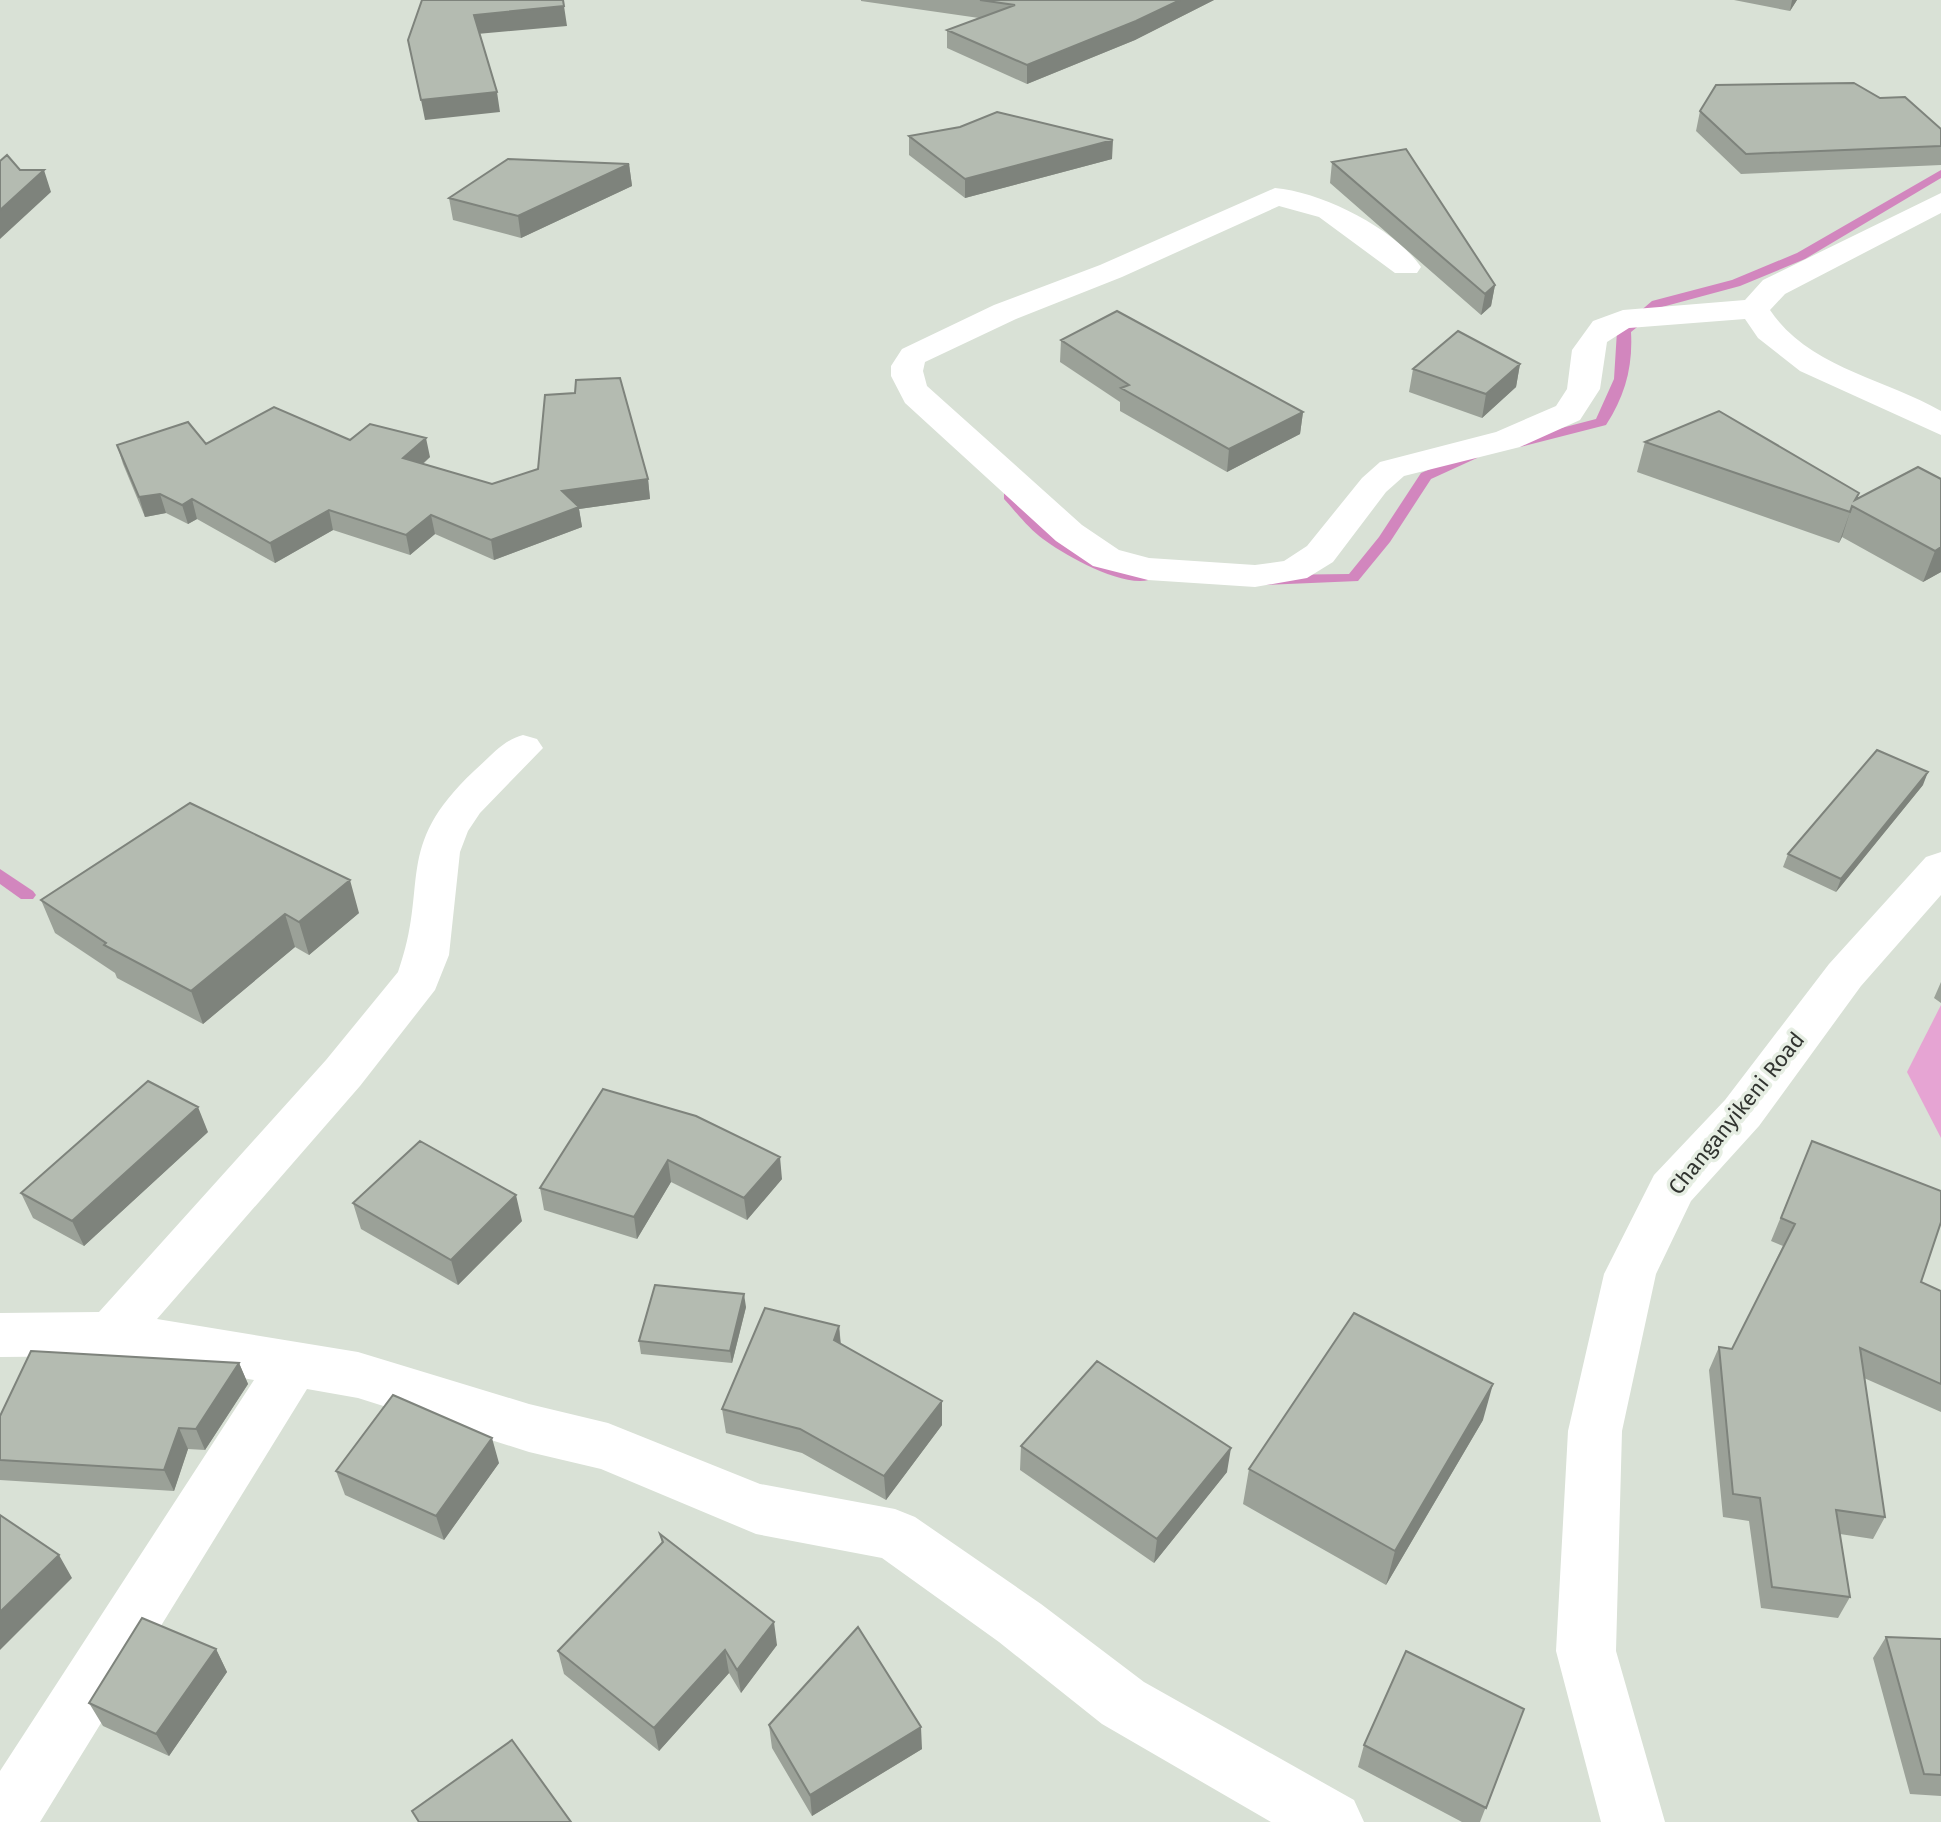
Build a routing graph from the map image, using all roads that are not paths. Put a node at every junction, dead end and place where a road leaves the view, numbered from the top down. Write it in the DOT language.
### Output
graph roads {
  1 [pos="1941,202"];
  2 [pos="1406,267"];
  3 [pos="1754,309"];
  4 [pos="1941,425"];
  5 [pos="523,748"];
  6 [pos="1941,867"];
  7 [pos="112,1334"];
  8 [pos="0,1335"];
  9 [pos="292,1367"];
  10 [pos="4,1822"];
  11 [pos="1332,1822"];
  12 [pos="1633,1822"];
  1 -- 3 [label="street"];
  2 -- 3 [label="street"];
  3 -- 4 [label="street"];
  5 -- 7 [label="street"];
  6 -- 12 [label="street, Changanyikeni Road"];
  7 -- 8 [label="street"];
  7 -- 9 [label="street"];
  9 -- 10 [label="street"];
  9 -- 11 [label="street"];
}
